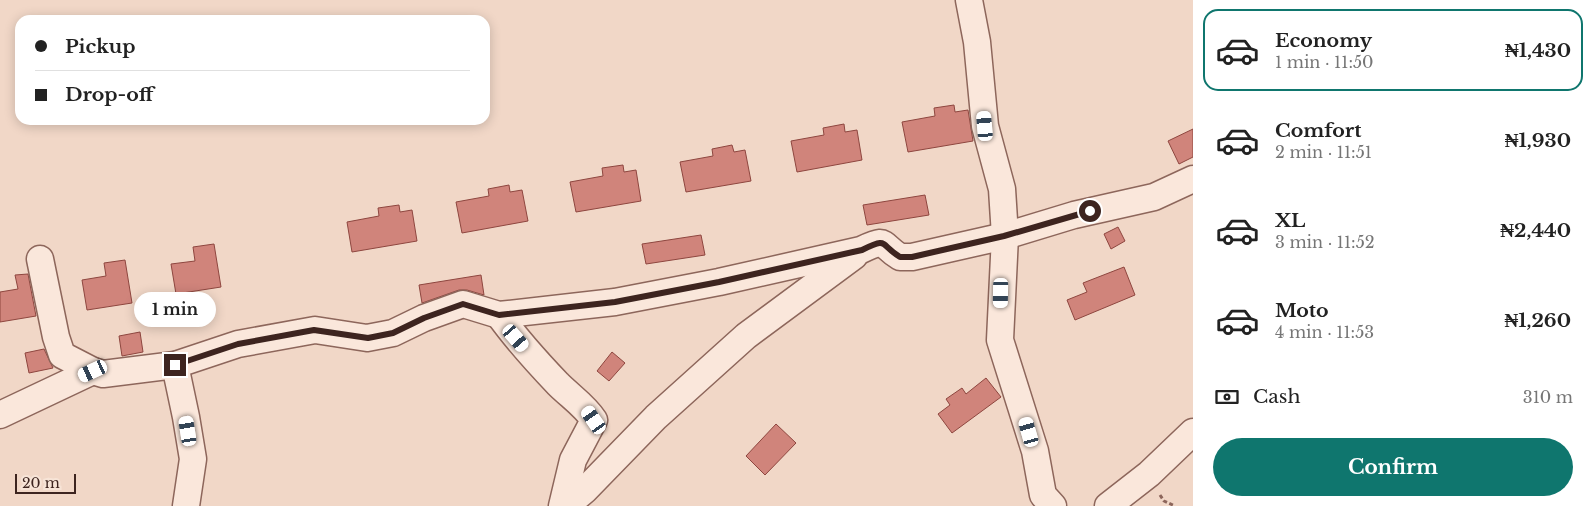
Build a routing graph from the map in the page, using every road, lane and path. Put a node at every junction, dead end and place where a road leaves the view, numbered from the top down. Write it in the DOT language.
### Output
graph roads {
  1 [pos="968,0"];
  2 [pos="1193,179"];
  3 [pos="1004,236"];
  4 [pos="862,250"];
  5 [pos="40,259"];
  6 [pos="499,315"];
  7 [pos="175,365"];
  8 [pos="93,371"];
  9 [pos="0,415"];
  10 [pos="1193,432"];
  11 [pos="186,506"];
  12 [pos="562,506"];
  13 [pos="566,506"];
  14 [pos="1053,506"];
  15 [pos="1108,506"];
  1 -- 3 [label="street"];
  2 -- 3 [label="street"];
  3 -- 4 [label="street"];
  3 -- 14 [label="street"];
  4 -- 6 [label="street"];
  4 -- 13 [label="street"];
  5 -- 8 [label="street"];
  6 -- 7 [label="street"];
  6 -- 12 [label="street"];
  7 -- 8 [label="street"];
  7 -- 11 [label="street"];
  8 -- 9 [label="street"];
  10 -- 15 [label="street"];
}
